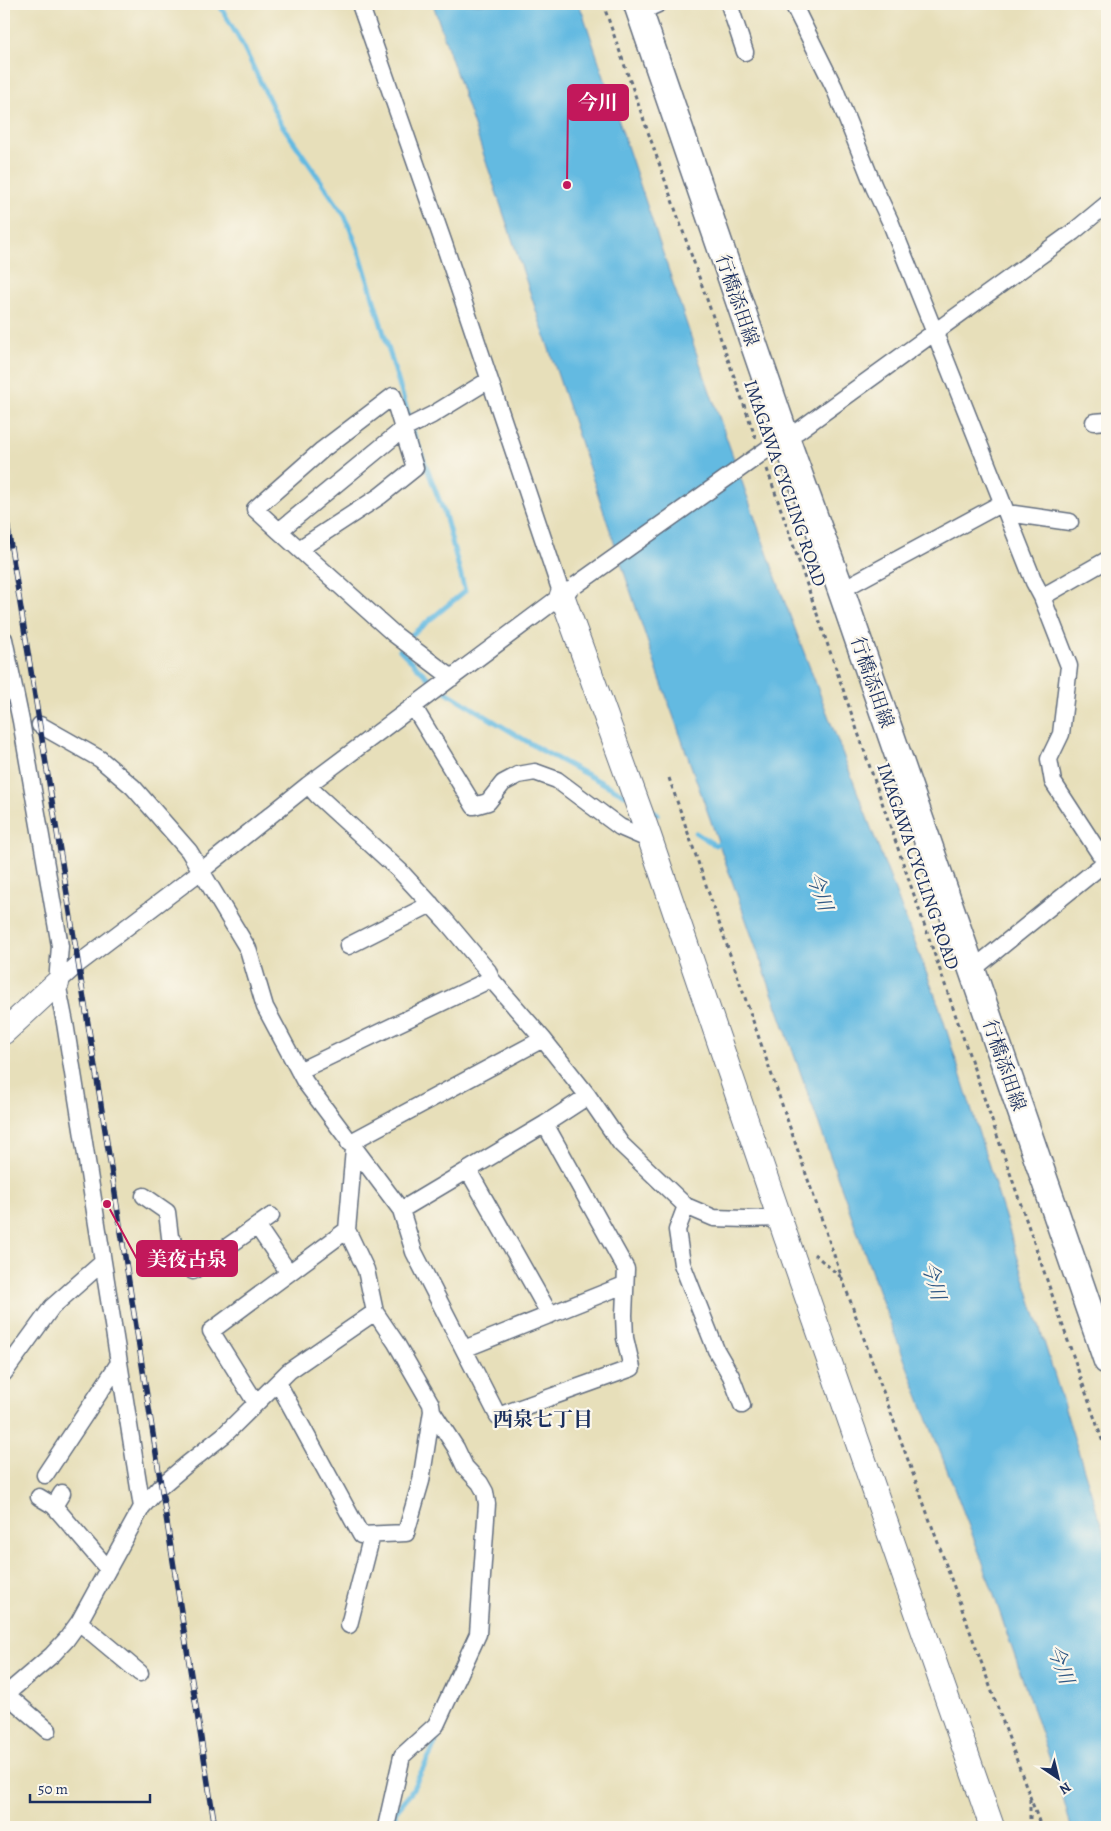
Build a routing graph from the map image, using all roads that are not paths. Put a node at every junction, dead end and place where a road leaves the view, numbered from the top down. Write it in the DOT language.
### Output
graph roads {
  1 [pos="360,4"];
  2 [pos="729,4"];
  3 [pos="793,4"];
  4 [pos="645,7"];
  5 [pos="744,52"];
  6 [pos="1107,204"];
  7 [pos="935,333"];
  8 [pos="490,380"];
  9 [pos="402,430"];
  10 [pos="781,440"];
  11 [pos="1005,508"];
  12 [pos="1070,522"];
  13 [pos="279,531"];
  14 [pos="299,549"];
  15 [pos="1107,560"];
  16 [pos="569,590"];
  17 [pos="841,590"];
  18 [pos="1042,597"];
  19 [pos="4,642"];
  20 [pos="450,679"];
  21 [pos="11,704"];
  22 [pos="413,706"];
  23 [pos="40,725"];
  24 [pos="308,785"];
  25 [pos="649,836"];
  26 [pos="1106,861"];
  27 [pos="202,871"];
  28 [pos="431,904"];
  29 [pos="348,946"];
  30 [pos="972,970"];
  31 [pos="491,979"];
  32 [pos="57,983"];
  33 [pos="4,1032"];
  34 [pos="543,1038"];
  35 [pos="299,1071"];
  36 [pos="588,1096"];
  37 [pos="545,1124"];
  38 [pos="351,1146"];
  39 [pos="468,1170"];
  40 [pos="144,1196"];
  41 [pos="686,1206"];
  42 [pos="401,1210"];
  43 [pos="271,1216"];
  44 [pos="780,1218"];
  45 [pos="257,1226"];
  46 [pos="347,1230"];
  47 [pos="103,1262"];
  48 [pos="289,1273"];
  49 [pos="624,1285"];
  50 [pos="375,1312"];
  51 [pos="550,1315"];
  52 [pos="464,1349"];
  53 [pos="1107,1361"];
  54 [pos="119,1363"];
  55 [pos="4,1373"];
  56 [pos="278,1383"];
  57 [pos="256,1403"];
  58 [pos="742,1405"];
  59 [pos="432,1411"];
  60 [pos="45,1475"];
  61 [pos="39,1497"];
  62 [pos="142,1507"];
  63 [pos="372,1535"];
  64 [pos="108,1569"];
  65 [pos="79,1622"];
  66 [pos="349,1625"];
  67 [pos="140,1672"];
  68 [pos="5,1695"];
  69 [pos="48,1730"];
  70 [pos="386,1827"];
  71 [pos="992,1827"];
  1 -- 8 [label="street"];
  2 -- 5 [label="street"];
  3 -- 7 [label="street"];
  4 -- 10 [label="main road, 行橋添田線"];
  6 -- 7 [label="street"];
  7 -- 10 [label="street"];
  7 -- 11 [label="street"];
  8 -- 9 [label="street"];
  8 -- 16 [label="street"];
  9 -- 13 [label="street"];
  9 -- 13 [label="street"];
  9 -- 14 [label="street"];
  10 -- 16 [label="street, bridge"];
  10 -- 17 [label="main road, 行橋添田線"];
  11 -- 12 [label="street"];
  11 -- 17 [label="street"];
  11 -- 18 [label="street"];
  13 -- 14 [label="street"];
  14 -- 20 [label="street"];
  15 -- 18 [label="street"];
  16 -- 20 [label="street"];
  16 -- 25 [label="street"];
  17 -- 30 [label="main road, 行橋添田線"];
  18 -- 26 [label="street"];
  19 -- 21 [label="street"];
  20 -- 22 [label="street"];
  21 -- 32 [label="street"];
  22 -- 24 [label="street"];
  22 -- 25 [label="street"];
  23 -- 27 [label="street"];
  24 -- 27 [label="street"];
  24 -- 28 [label="street"];
  25 -- 44 [label="street"];
  26 -- 30 [label="street"];
  27 -- 32 [label="street"];
  27 -- 35 [label="street"];
  28 -- 29 [label="street"];
  28 -- 31 [label="street"];
  30 -- 53 [label="main road, 行橋添田線"];
  31 -- 34 [label="street"];
  31 -- 35 [label="street"];
  32 -- 33 [label="street"];
  32 -- 47 [label="street"];
  34 -- 36 [label="street"];
  34 -- 38 [label="street"];
  35 -- 38 [label="street"];
  36 -- 37 [label="street"];
  36 -- 41 [label="street"];
  37 -- 39 [label="street"];
  37 -- 49 [label="street"];
  38 -- 42 [label="street"];
  38 -- 46 [label="street"];
  39 -- 42 [label="street"];
  39 -- 51 [label="street"];
  40 -- 45 [label="street"];
  41 -- 44 [label="street"];
  41 -- 58 [label="street"];
  42 -- 52 [label="street"];
  43 -- 45 [label="street"];
  44 -- 71 [label="street"];
  45 -- 48 [label="street"];
  46 -- 48 [label="street"];
  46 -- 50 [label="street"];
  47 -- 54 [label="street"];
  47 -- 55 [label="street"];
  48 -- 57 [label="street"];
  49 -- 51 [label="street"];
  49 -- 52 [label="street"];
  50 -- 56 [label="street"];
  50 -- 59 [label="street"];
  51 -- 52 [label="street"];
  54 -- 60 [label="street"];
  54 -- 62 [label="street"];
  56 -- 57 [label="street"];
  56 -- 63 [label="street"];
  57 -- 62 [label="street"];
  59 -- 63 [label="street"];
  59 -- 70 [label="street"];
  61 -- 64 [label="street"];
  62 -- 64 [label="street"];
  63 -- 66 [label="street"];
  64 -- 65 [label="street"];
  65 -- 67 [label="street"];
  65 -- 68 [label="street"];
  68 -- 69 [label="street"];
}
